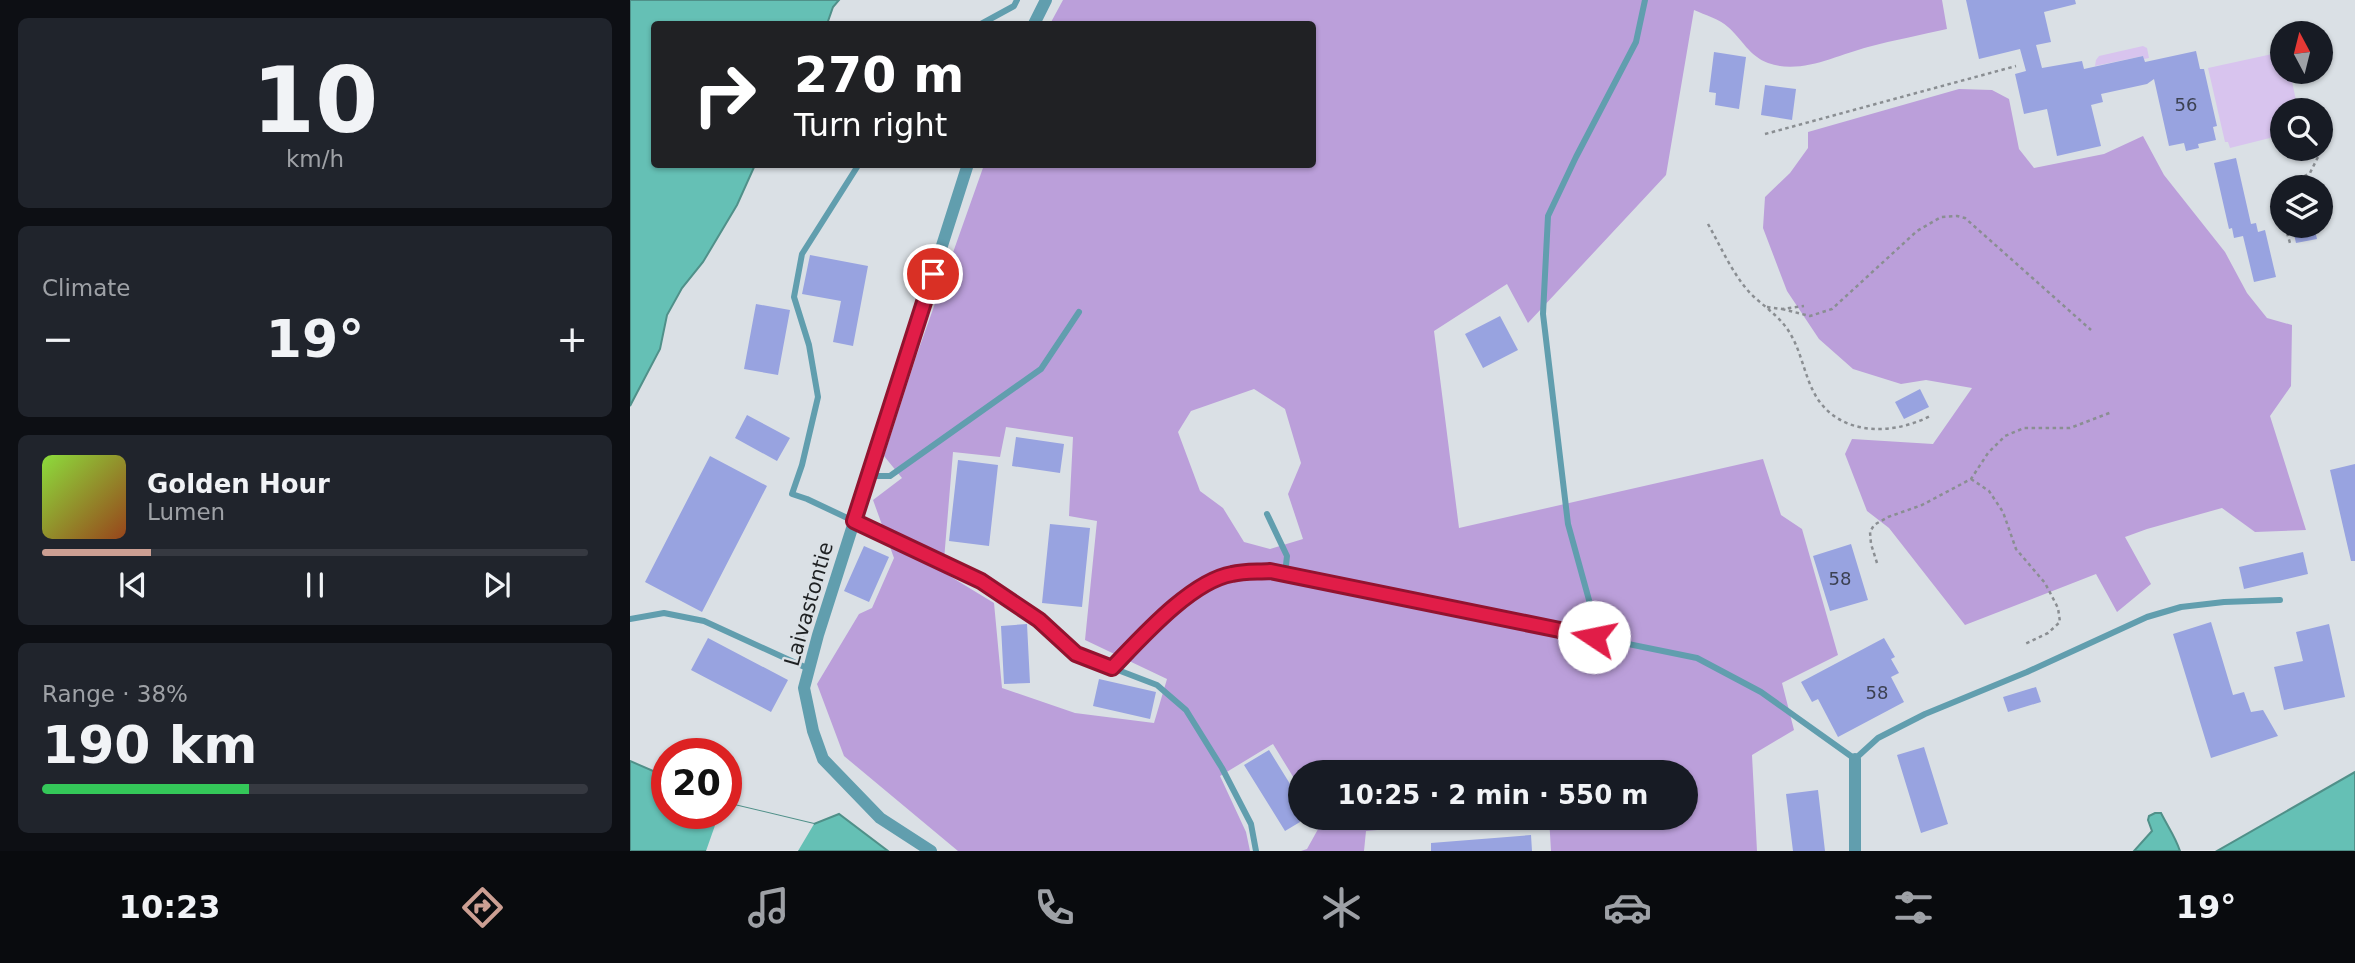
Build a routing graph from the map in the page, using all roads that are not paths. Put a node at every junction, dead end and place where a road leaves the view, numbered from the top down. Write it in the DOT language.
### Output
graph roads {
  1 [pos="1017,0"];
  2 [pos="1046,0"];
  3 [pos="1645,0"];
  4 [pos="986,21"];
  5 [pos="1036,21"];
  6 [pos="856,168"];
  7 [pos="967,168"];
  8 [pos="1079,312"];
  9 [pos="868,476"];
  10 [pos="1267,514"];
  11 [pos="854,521"];
  12 [pos="1285,574"];
  13 [pos="2280,600"];
  14 [pos="630,619"];
  15 [pos="1594,637"];
  16 [pos="1112,668"];
  17 [pos="809,670"];
  18 [pos="1855,759"];
  19 [pos="931,851"];
  20 [pos="1256,851"];
  21 [pos="1855,851"];
  1 -- 4 [label="lane"];
  2 -- 5 [label="street"];
  3 -- 15 [label="lane"];
  6 -- 11 [label="lane"];
  7 -- 9 [label="street, Laivastontie"];
  8 -- 9 [label="lane"];
  9 -- 11 [label="street, Laivastontie"];
  10 -- 12 [label="lane"];
  11 -- 16 [label="lane"];
  11 -- 17 [label="street, Laivastontie"];
  12 -- 15 [label="lane"];
  12 -- 16 [label="lane"];
  13 -- 18 [label="lane"];
  14 -- 17 [label="lane"];
  15 -- 18 [label="lane"];
  16 -- 20 [label="lane"];
  17 -- 19 [label="street, Laivastontie"];
  18 -- 21 [label="street"];
}
